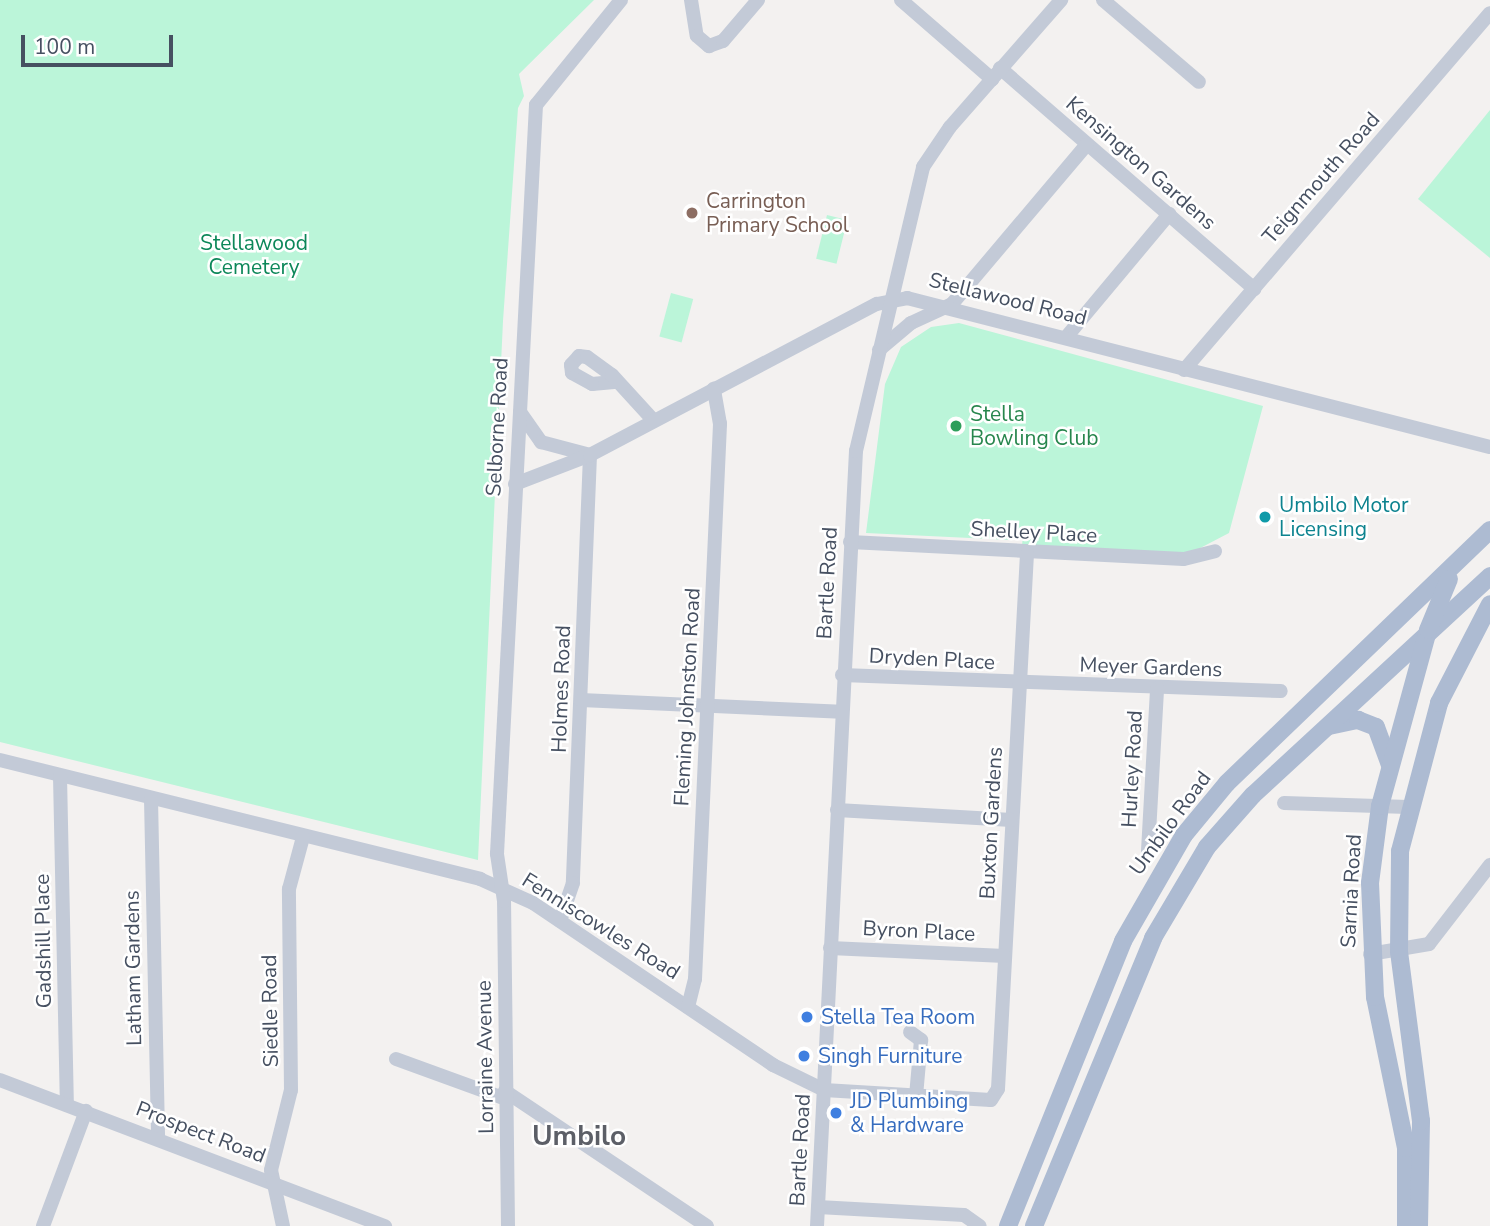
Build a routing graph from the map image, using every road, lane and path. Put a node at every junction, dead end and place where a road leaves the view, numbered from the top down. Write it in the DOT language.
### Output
graph roads {
  1 [pos="621,0"];
  2 [pos="691,0"];
  3 [pos="758,0"];
  4 [pos="901,0"];
  5 [pos="1061,0"];
  6 [pos="1103,0"];
  7 [pos="1490,13"];
  8 [pos="996,74"];
  9 [pos="1199,82"];
  10 [pos="1087,144"];
  11 [pos="1169,214"];
  12 [pos="1254,289"];
  13 [pos="891,299"];
  14 [pos="952,304"];
  15 [pos="1068,335"];
  16 [pos="879,350"];
  17 [pos="1184,370"];
  18 [pos="614,382"];
  19 [pos="714,389"];
  20 [pos="519,410"];
  21 [pos="654,421"];
  22 [pos="1486,449"];
  23 [pos="590,455"];
  24 [pos="515,484"];
  25 [pos="1490,530"];
  26 [pos="850,542"];
  27 [pos="1215,551"];
  28 [pos="1027,554"];
  29 [pos="1456,567"];
  30 [pos="1490,576"];
  31 [pos="1490,604"];
  32 [pos="1428,630"];
  33 [pos="842,676"];
  34 [pos="1019,684"];
  35 [pos="1157,688"];
  36 [pos="1281,691"];
  37 [pos="581,700"];
  38 [pos="707,706"];
  39 [pos="841,712"];
  40 [pos="1324,728"];
  41 [pos="0,760"];
  42 [pos="1390,769"];
  43 [pos="60,776"];
  44 [pos="151,799"];
  45 [pos="1284,803"];
  46 [pos="1380,806"];
  47 [pos="1408,807"];
  48 [pos="837,810"];
  49 [pos="1012,820"];
  50 [pos="303,837"];
  51 [pos="1148,851"];
  52 [pos="1490,864"];
  53 [pos="499,887"];
  54 [pos="559,921"];
  55 [pos="830,948"];
  56 [pos="1399,952"];
  57 [pos="1370,954"];
  58 [pos="1006,956"];
  59 [pos="688,1007"];
  60 [pos="910,1031"];
  61 [pos="396,1059"];
  62 [pos="0,1080"];
  63 [pos="824,1090"];
  64 [pos="998,1094"];
  65 [pos="506,1095"];
  66 [pos="916,1096"];
  67 [pos="67,1105"];
  68 [pos="86,1111"];
  69 [pos="158,1137"];
  70 [pos="271,1182"];
  71 [pos="818,1206"];
  72 [pos="46,1225"];
  73 [pos="282,1226"];
  74 [pos="385,1226"];
  75 [pos="509,1226"];
  76 [pos="707,1226"];
  77 [pos="817,1226"];
  78 [pos="980,1226"];
  79 [pos="1009,1226"];
  80 [pos="1034,1226"];
  81 [pos="1406,1226"];
  82 [pos="1419,1226"];
  1 -- 20 [label="street, Selborne Road"];
  2 -- 3 [label="street"];
  4 -- 8 [label="street, Kensington Gardens"];
  5 -- 8 [label="street, Bartle Road"];
  6 -- 9 [label="street"];
  7 -- 12 [label="street, Teignmouth Road"];
  8 -- 10 [label="street, Kensington Gardens"];
  8 -- 13 [label="street, Bartle Road"];
  10 -- 11 [label="street, Kensington Gardens"];
  10 -- 14 [label="street"];
  11 -- 12 [label="street, Kensington Gardens"];
  11 -- 15 [label="street"];
  12 -- 17 [label="street, Teignmouth Road"];
  13 -- 14 [label="street, Stellawood Road"];
  13 -- 16 [label="street, Bartle Road"];
  13 -- 19 [label="street"];
  14 -- 15 [label="street, Stellawood Road"];
  14 -- 16 [label="street"];
  15 -- 17 [label="street, Stellawood Road"];
  16 -- 26 [label="street, Bartle Road"];
  17 -- 22 [label="street, Stellawood Road"];
  18 -- 21 [label="street"];
  19 -- 21 [label="street"];
  19 -- 38 [label="street, Fleming Johnston Road"];
  20 -- 23 [label="street"];
  20 -- 24 [label="street, Selborne Road"];
  21 -- 23 [label="street"];
  23 -- 24 [label="street"];
  23 -- 37 [label="street, Holmes Road"];
  24 -- 53 [label="street, Selborne Road"];
  25 -- 29 [label="main road, Umbilo Road"];
  26 -- 28 [label="street, Shelley Place"];
  26 -- 33 [label="street, Bartle Road"];
  27 -- 28 [label="street, Shelley Place"];
  28 -- 34 [label="street, Buxton Gardens"];
  29 -- 32 [label="main road, Sarnia Road"];
  29 -- 79 [label="main road, Umbilo Road"];
  30 -- 32 [label="main road, Umbilo Road"];
  31 -- 47 [label="main road"];
  32 -- 40 [label="main road, Umbilo Road"];
  32 -- 42 [label="main road, Sarnia Road"];
  33 -- 34 [label="street, Dryden Place"];
  33 -- 39 [label="street, Bartle Road"];
  34 -- 35 [label="street, Meyer Gardens"];
  34 -- 49 [label="street, Buxton Gardens"];
  35 -- 36 [label="street, Meyer Gardens"];
  35 -- 51 [label="street, Hurley Road"];
  37 -- 38 [label="street"];
  37 -- 54 [label="street, Holmes Road"];
  38 -- 39 [label="street"];
  38 -- 59 [label="street, Fleming Johnston Road"];
  39 -- 48 [label="street, Bartle Road"];
  40 -- 42 [label="main road"];
  40 -- 80 [label="main road, Umbilo Road"];
  41 -- 43 [label="street, Fenniscowles Road"];
  42 -- 46 [label="main road, Sarnia Road"];
  43 -- 44 [label="street, Fenniscowles Road"];
  43 -- 67 [label="street, Gadshill Place"];
  44 -- 50 [label="street, Fenniscowles Road"];
  44 -- 69 [label="street, Latham Gardens"];
  45 -- 46 [label="street"];
  46 -- 47 [label="street"];
  46 -- 57 [label="main road, Sarnia Road"];
  47 -- 56 [label="main road"];
  48 -- 49 [label="street"];
  48 -- 55 [label="street, Bartle Road"];
  49 -- 58 [label="street, Buxton Gardens"];
  50 -- 53 [label="street, Fenniscowles Road"];
  50 -- 70 [label="street, Siedle Road"];
  52 -- 56 [label="street"];
  53 -- 54 [label="street, Fenniscowles Road"];
  53 -- 65 [label="street, Lorraine Avenue"];
  54 -- 59 [label="street, Fenniscowles Road"];
  55 -- 58 [label="street, Byron Place"];
  55 -- 63 [label="street, Bartle Road"];
  56 -- 57 [label="street"];
  56 -- 82 [label="main road"];
  57 -- 81 [label="main road, Sarnia Road"];
  58 -- 64 [label="street, Buxton Gardens"];
  59 -- 63 [label="street, Fenniscowles Road"];
  60 -- 66 [label="street"];
  61 -- 65 [label="street"];
  62 -- 67 [label="street, Prospect Road"];
  63 -- 66 [label="street, Fenniscowles Road"];
  63 -- 71 [label="street, Bartle Road"];
  64 -- 66 [label="street, Fenniscowles Road"];
  65 -- 75 [label="street, Lorraine Avenue"];
  65 -- 76 [label="street"];
  67 -- 68 [label="street, Prospect Road"];
  68 -- 69 [label="street, Prospect Road"];
  68 -- 72 [label="street"];
  69 -- 70 [label="street, Prospect Road"];
  70 -- 73 [label="street"];
  70 -- 74 [label="street, Prospect Road"];
  71 -- 77 [label="street, Bartle Road"];
  71 -- 78 [label="street"];
}
